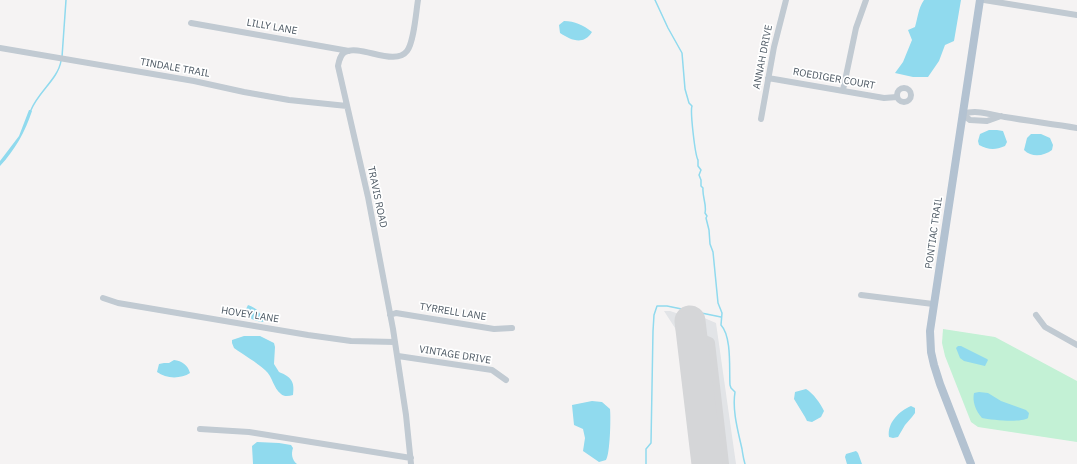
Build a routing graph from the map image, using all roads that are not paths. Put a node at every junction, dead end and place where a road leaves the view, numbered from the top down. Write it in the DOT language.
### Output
graph roads {
  1 [pos="418,0"];
  2 [pos="786,0"];
  3 [pos="866,0"];
  4 [pos="980,0"];
  5 [pos="984,0"];
  6 [pos="1077,15"];
  7 [pos="191,24"];
  8 [pos="0,48"];
  9 [pos="351,51"];
  10 [pos="768,78"];
  11 [pos="843,90"];
  12 [pos="897,97"];
  13 [pos="347,106"];
  14 [pos="962,114"];
  15 [pos="761,119"];
  16 [pos="1077,128"];
  17 [pos="861,295"];
  18 [pos="103,298"];
  19 [pos="933,304"];
  20 [pos="390,315"];
  21 [pos="1036,315"];
  22 [pos="512,328"];
  23 [pos="395,342"];
  24 [pos="1077,345"];
  25 [pos="398,356"];
  26 [pos="506,380"];
  27 [pos="200,429"];
  28 [pos="411,461"];
  29 [pos="971,464"];
  1 -- 9 [label="street"];
  2 -- 10 [label="street, ANNAH DRIVE"];
  3 -- 11 [label="street"];
  4 -- 14 [label="main road, PONTIAC TRAIL"];
  5 -- 6 [label="street"];
  7 -- 9 [label="street, LILLY LANE"];
  8 -- 13 [label="street, TINDALE TRAIL"];
  9 -- 13 [label="street, TRAVIS ROAD"];
  10 -- 11 [label="street, ROEDIGER COURT"];
  10 -- 15 [label="street, ANNAH DRIVE"];
  11 -- 12 [label="street, ROEDIGER COURT"];
  13 -- 20 [label="street, TRAVIS ROAD"];
  14 -- 16 [label="street"];
  14 -- 19 [label="main road, PONTIAC TRAIL"];
  17 -- 19 [label="street"];
  18 -- 23 [label="street, HOVEY LANE"];
  19 -- 29 [label="main road, PONTIAC TRAIL"];
  20 -- 22 [label="street, TYRRELL LANE"];
  20 -- 23 [label="street, TRAVIS ROAD"];
  21 -- 24 [label="street"];
  23 -- 25 [label="street, TRAVIS ROAD"];
  25 -- 26 [label="street, VINTAGE DRIVE"];
  25 -- 28 [label="street, TRAVIS ROAD"];
  27 -- 28 [label="street"];
}
